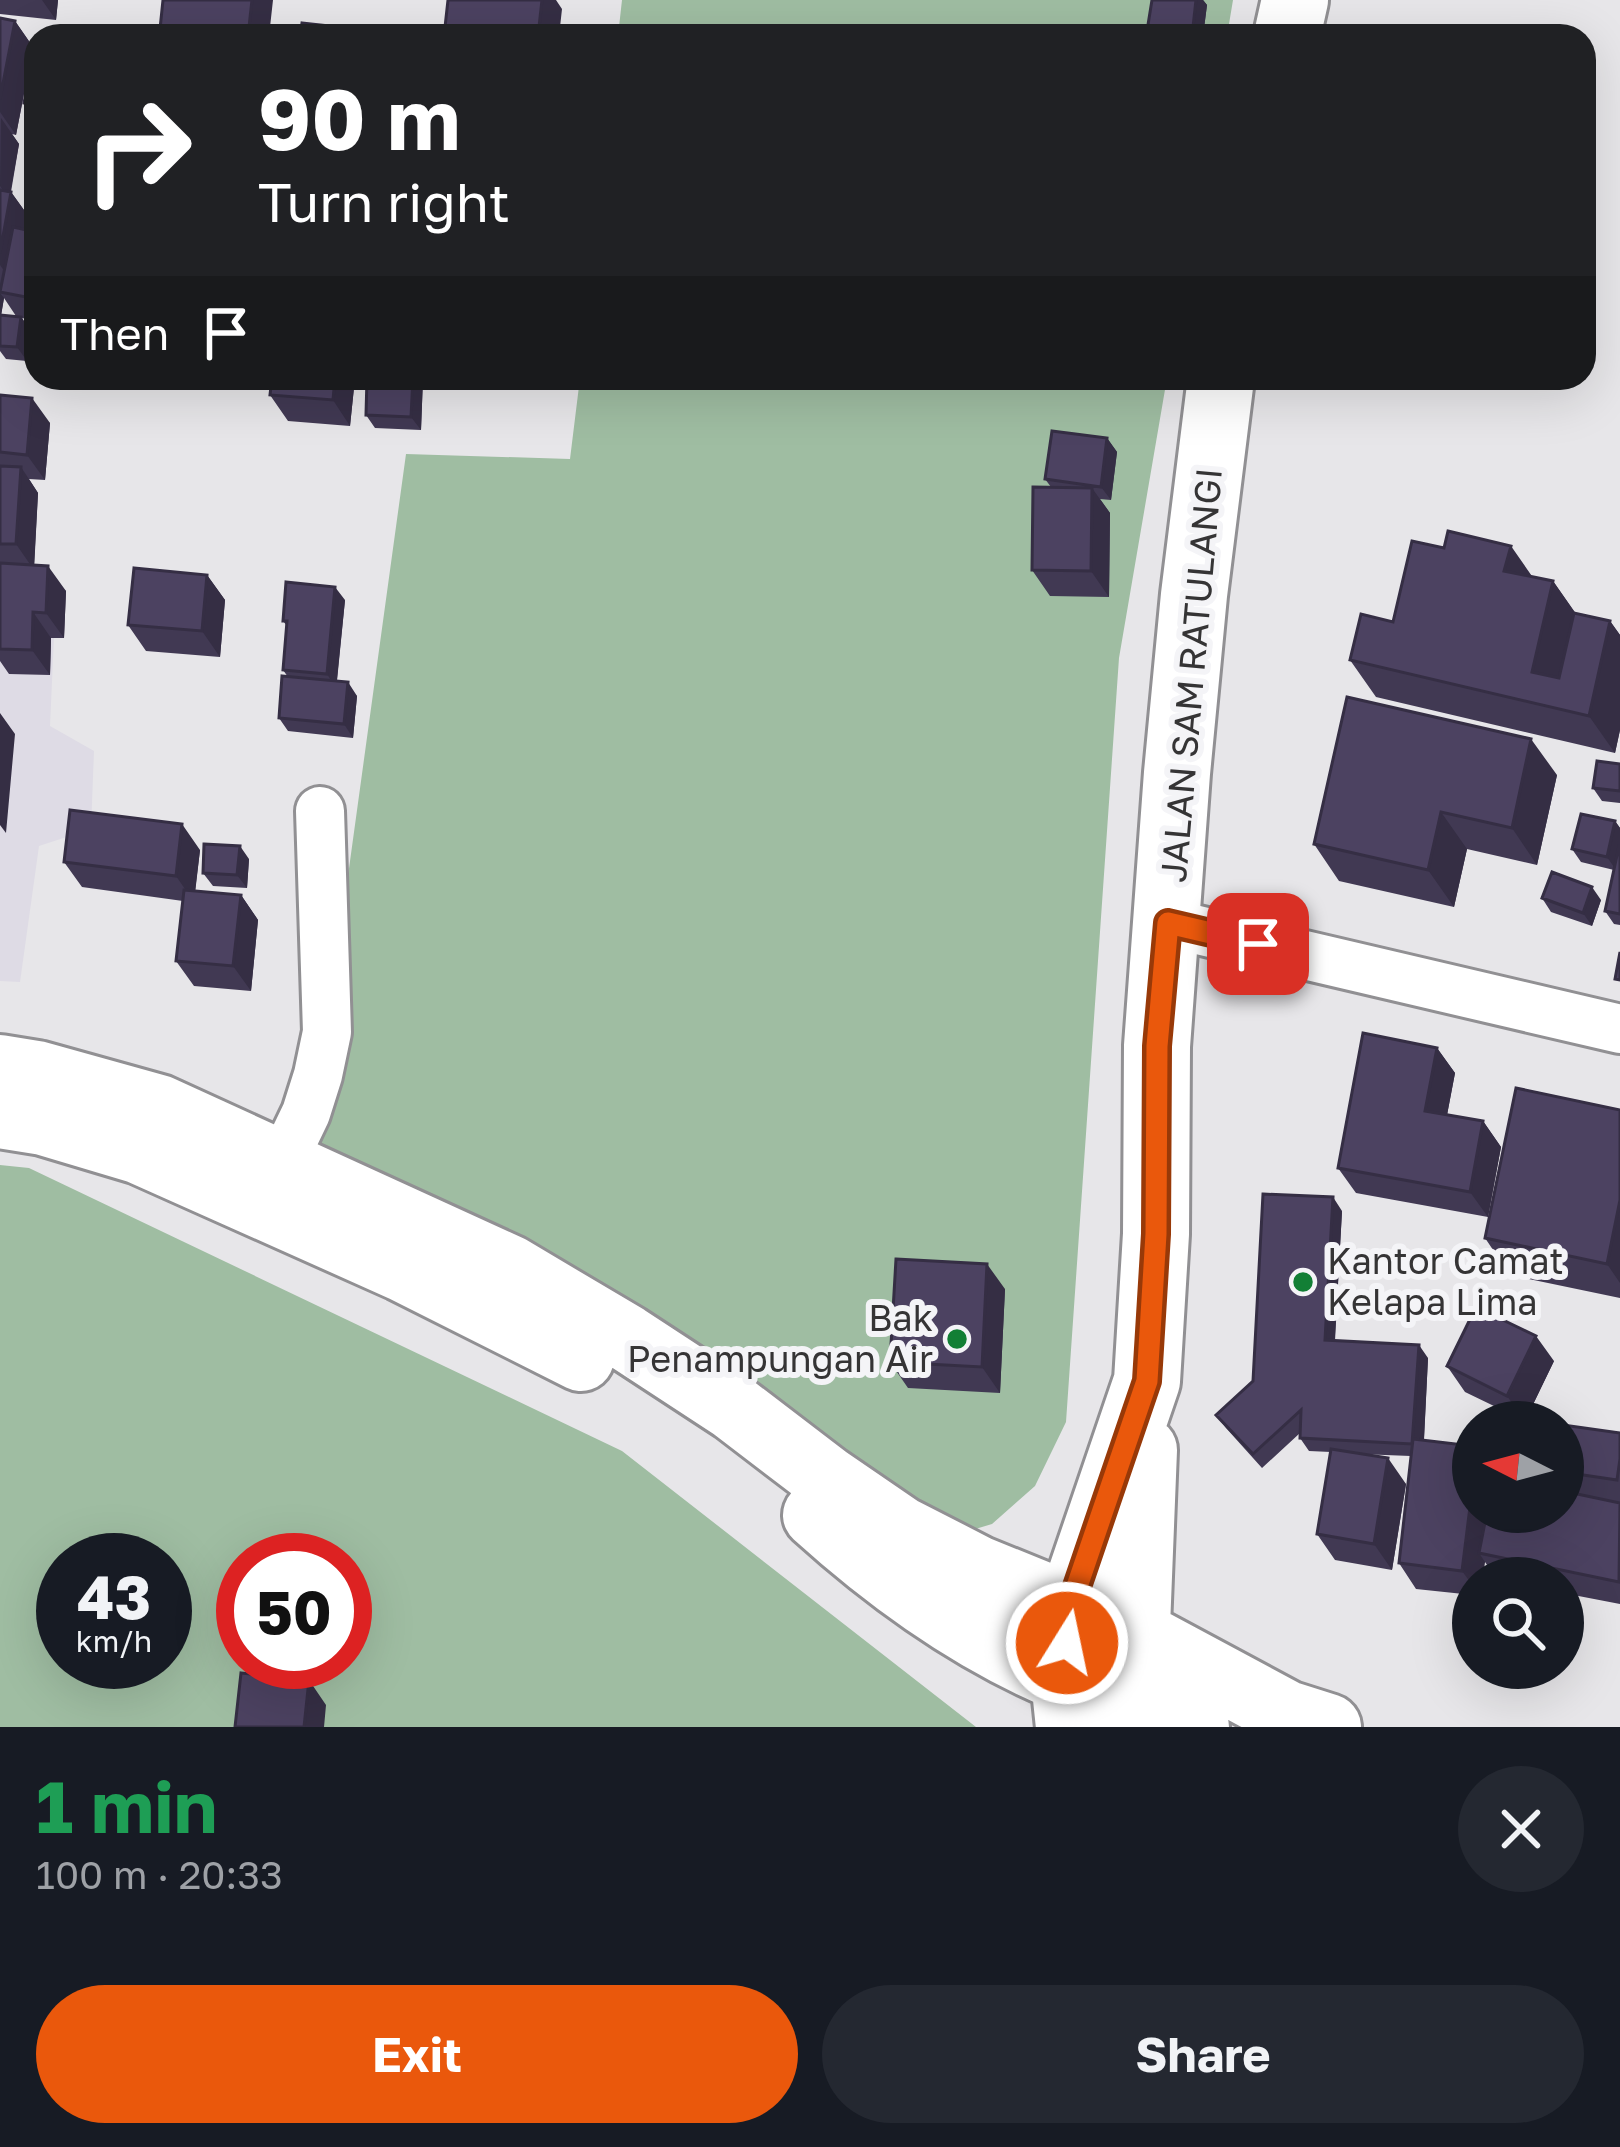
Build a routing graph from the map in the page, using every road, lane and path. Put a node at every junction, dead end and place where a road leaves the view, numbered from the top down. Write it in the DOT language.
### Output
graph roads {
  1 [pos="1220,390"];
  2 [pos="320,811"];
  3 [pos="1168,923"];
  4 [pos="1620,1029"];
  5 [pos="0,1068"];
  6 [pos="0,1115"];
  7 [pos="282,1163"];
  8 [pos="1147,1381"];
  9 [pos="1070,1607"];
  10 [pos="1138,1634"];
  11 [pos="1066,1703"];
  12 [pos="1211,1703"];
  13 [pos="1134,1715"];
  14 [pos="1328,1727"];
  1 -- 3 [label="main road, JALAN SAM RATULANGI"];
  2 -- 7 [label="street"];
  3 -- 4 [label="street"];
  3 -- 8 [label="main road, JALAN SAM RATULANGI"];
  5 -- 7 [label="main road"];
  6 -- 11 [label="main road"];
  7 -- 9 [label="main road"];
  8 -- 9 [label="main road, JALAN SAM RATULANGI"];
  8 -- 10 [label="main road"];
  9 -- 10 [label="main road"];
  9 -- 11 [label="main road, JALAN SAM RATULANGI"];
  10 -- 12 [label="main road"];
  10 -- 13 [label="main road"];
  11 -- 13 [label="main road"];
  12 -- 13 [label="main road"];
  12 -- 14 [label="main road"];
}
